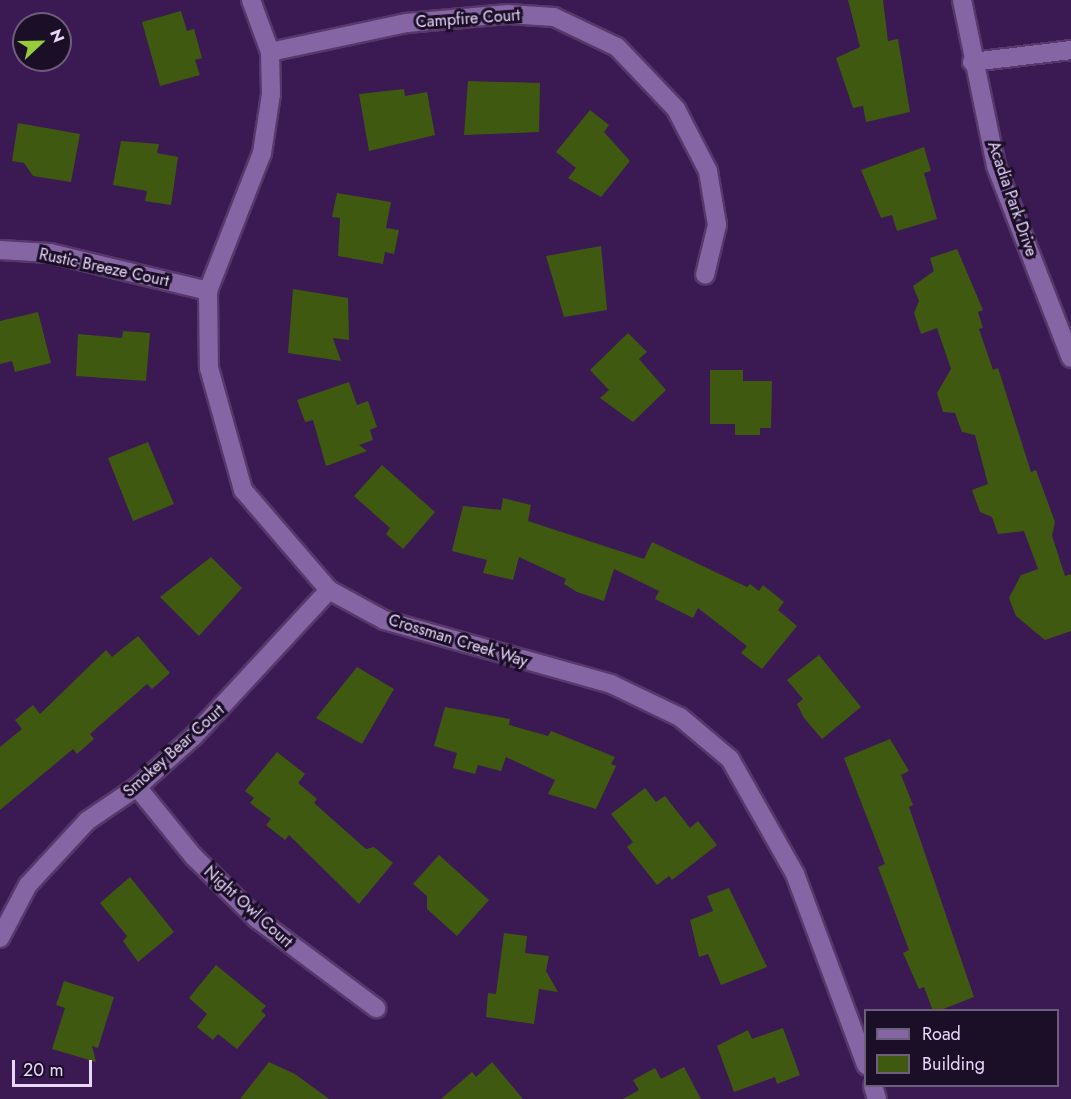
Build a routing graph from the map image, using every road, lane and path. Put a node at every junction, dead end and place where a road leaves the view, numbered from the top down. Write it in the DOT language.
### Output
graph roads {
  1 [pos="250,0"];
  2 [pos="962,0"];
  3 [pos="1071,50"];
  4 [pos="270,52"];
  5 [pos="972,62"];
  6 [pos="0,250"];
  7 [pos="705,275"];
  8 [pos="208,291"];
  9 [pos="1071,358"];
  10 [pos="329,590"];
  11 [pos="137,788"];
  12 [pos="0,938"];
  13 [pos="376,1008"];
  14 [pos="864,1060"];
  1 -- 4 [label="street, Crossman Creek Way"];
  2 -- 5 [label="street, Acadia Park Drive"];
  3 -- 5 [label="street"];
  4 -- 7 [label="street, Campfire Court"];
  4 -- 8 [label="street, Crossman Creek Way"];
  5 -- 9 [label="street, Acadia Park Drive"];
  6 -- 8 [label="street, Rustic Breeze Court"];
  8 -- 10 [label="street, Crossman Creek Way"];
  10 -- 11 [label="street, Smokey Bear Court"];
  10 -- 14 [label="street, Crossman Creek Way"];
  11 -- 12 [label="street, Smokey Bear Court"];
  11 -- 13 [label="street, Night Owl Court"];
}
